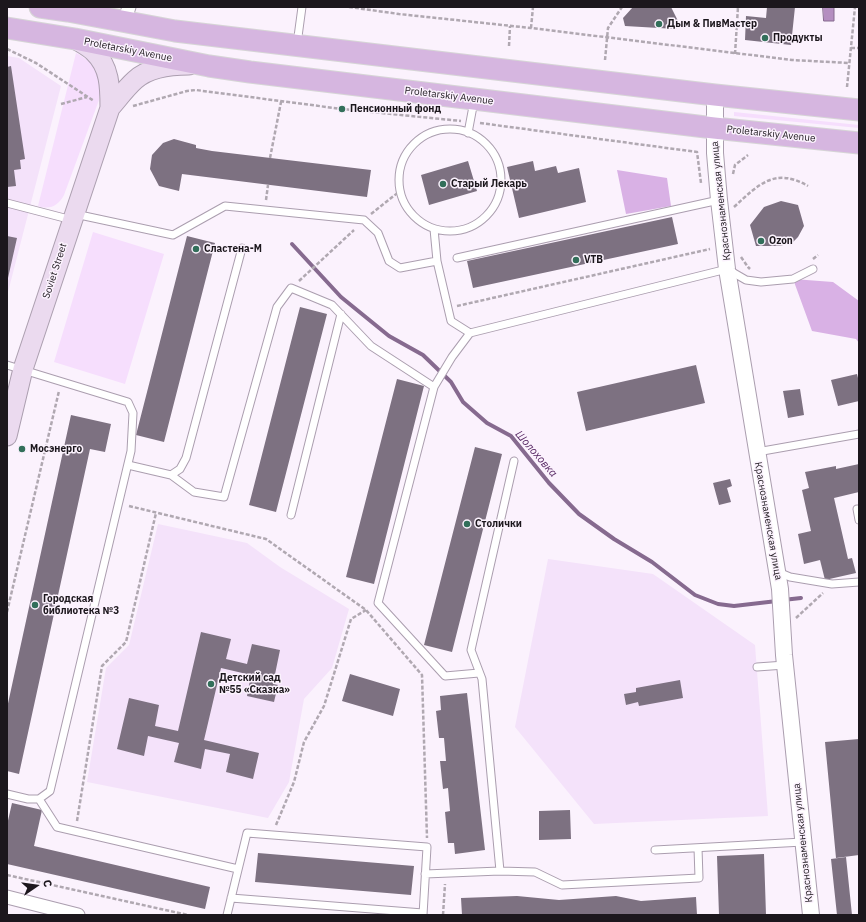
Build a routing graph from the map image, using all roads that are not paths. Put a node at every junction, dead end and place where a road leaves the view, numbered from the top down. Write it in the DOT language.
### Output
graph roads {
  1 [pos="40,7"];
  2 [pos="302,7"];
  3 [pos="127,14"];
  4 [pos="7,28"];
  5 [pos="75,39"];
  6 [pos="297,46"];
  7 [pos="209,66"];
  8 [pos="715,95"];
  9 [pos="474,99"];
  10 [pos="102,105"];
  11 [pos="859,110"];
  12 [pos="714,128"];
  13 [pos="468,132"];
  14 [pos="859,142"];
  15 [pos="725,201"];
  16 [pos="7,202"];
  17 [pos="73,217"];
  18 [pos="434,229"];
  19 [pos="242,248"];
  20 [pos="457,258"];
  21 [pos="437,261"];
  22 [pos="728,269"];
  23 [pos="813,269"];
  24 [pos="341,314"];
  25 [pos="470,333"];
  26 [pos="15,367"];
  27 [pos="434,387"];
  28 [pos="859,434"];
  29 [pos="7,436"];
  30 [pos="757,452"];
  31 [pos="514,461"];
  32 [pos="128,465"];
  33 [pos="171,475"];
  34 [pos="859,508"];
  35 [pos="291,515"];
  36 [pos="859,520"];
  37 [pos="777,572"];
  38 [pos="859,582"];
  39 [pos="785,665"];
  40 [pos="757,668"];
  41 [pos="479,673"];
  42 [pos="7,794"];
  43 [pos="38,799"];
  44 [pos="803,842"];
  45 [pos="698,848"];
  46 [pos="655,850"];
  47 [pos="238,869"];
  48 [pos="500,871"];
  49 [pos="425,874"];
  50 [pos="7,897"];
  51 [pos="231,898"];
  52 [pos="423,914"];
  53 [pos="78,915"];
  54 [pos="227,915"];
  55 [pos="811,915"];
  1 -- 3 [label="main road"];
  2 -- 6 [label="lane"];
  3 -- 6 [label="main road"];
  4 -- 5 [label="main road, Proletarskiy Avenue"];
  5 -- 7 [label="main road, Proletarskiy Avenue"];
  5 -- 10 [label="main road"];
  6 -- 8 [label="main road"];
  7 -- 9 [label="main road, Proletarskiy Avenue"];
  7 -- 10 [label="main road"];
  8 -- 11 [label="main road"];
  8 -- 12 [label="street, Краснознаменская улица"];
  9 -- 12 [label="main road, Proletarskiy Avenue"];
  9 -- 13 [label="lane"];
  10 -- 17 [label="main road, Soviet Street"];
  12 -- 14 [label="main road, Proletarskiy Avenue"];
  12 -- 15 [label="street, Краснознаменская улица"];
  13 -- 18 [label="lane"];
  13 -- 18 [label="lane"];
  15 -- 20 [label="lane"];
  15 -- 22 [label="street, Краснознаменская улица"];
  16 -- 17 [label="lane"];
  17 -- 21 [label="lane"];
  17 -- 26 [label="main road, Soviet Street"];
  18 -- 21 [label="lane"];
  19 -- 33 [label="lane"];
  21 -- 25 [label="lane"];
  22 -- 23 [label="lane"];
  22 -- 25 [label="lane"];
  22 -- 30 [label="street, Краснознаменская улица"];
  24 -- 27 [label="lane"];
  24 -- 33 [label="lane"];
  24 -- 35 [label="lane"];
  25 -- 27 [label="lane"];
  26 -- 29 [label="main road, Soviet Street"];
  26 -- 32 [label="lane"];
  27 -- 41 [label="lane"];
  28 -- 30 [label="lane"];
  30 -- 37 [label="street, Краснознаменская улица"];
  31 -- 41 [label="lane"];
  32 -- 33 [label="lane"];
  32 -- 43 [label="lane"];
  34 -- 36 [label="lane"];
  37 -- 38 [label="lane"];
  37 -- 39 [label="street, Краснознаменская улица"];
  39 -- 40 [label="lane"];
  39 -- 44 [label="street, Краснознаменская улица"];
  41 -- 48 [label="lane"];
  42 -- 43 [label="lane"];
  43 -- 47 [label="lane"];
  44 -- 45 [label="lane"];
  44 -- 55 [label="street, Краснознаменская улица"];
  45 -- 46 [label="lane"];
  45 -- 48 [label="lane"];
  47 -- 49 [label="lane"];
  47 -- 51 [label="lane"];
  48 -- 49 [label="lane"];
  49 -- 52 [label="lane"];
  50 -- 53 [label="street"];
  51 -- 52 [label="lane"];
  51 -- 54 [label="lane"];
}
